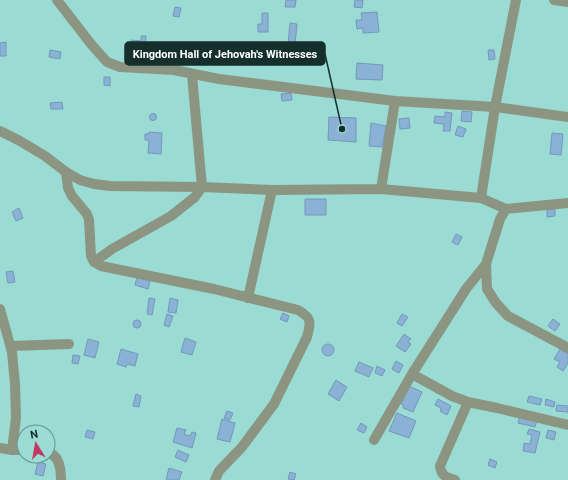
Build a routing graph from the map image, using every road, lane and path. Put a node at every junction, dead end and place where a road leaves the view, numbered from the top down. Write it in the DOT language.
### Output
graph roads {
  1 [pos="57,0"];
  2 [pos="516,0"];
  3 [pos="554,0"];
  4 [pos="568,2"];
  5 [pos="192,75"];
  6 [pos="395,101"];
  7 [pos="495,107"];
  8 [pos="568,117"];
  9 [pos="0,131"];
  10 [pos="66,172"];
  11 [pos="202,187"];
  12 [pos="272,190"];
  13 [pos="381,190"];
  14 [pos="482,198"];
  15 [pos="568,203"];
  16 [pos="506,209"];
  17 [pos="94,262"];
  18 [pos="486,264"];
  19 [pos="248,298"];
  20 [pos="0,309"];
  21 [pos="7,343"];
  22 [pos="69,344"];
  23 [pos="568,348"];
  24 [pos="412,374"];
  25 [pos="468,402"];
  26 [pos="568,424"];
  27 [pos="374,440"];
  28 [pos="0,448"];
  29 [pos="12,450"];
  30 [pos="16,450"];
  31 [pos="56,458"];
  32 [pos="61,480"];
  33 [pos="215,480"];
  34 [pos="455,480"];
  1 -- 5 [label="street"];
  2 -- 7 [label="street"];
  3 -- 4 [label="street"];
  5 -- 6 [label="street"];
  5 -- 11 [label="street"];
  6 -- 7 [label="street"];
  6 -- 13 [label="street"];
  7 -- 8 [label="street"];
  7 -- 14 [label="street"];
  9 -- 10 [label="street"];
  10 -- 11 [label="street"];
  10 -- 17 [label="street"];
  11 -- 12 [label="street"];
  11 -- 17 [label="street"];
  12 -- 13 [label="street"];
  12 -- 19 [label="street"];
  13 -- 14 [label="street"];
  14 -- 16 [label="street"];
  15 -- 16 [label="street"];
  16 -- 18 [label="street"];
  17 -- 19 [label="street"];
  18 -- 23 [label="street"];
  18 -- 24 [label="street"];
  19 -- 33 [label="street"];
  20 -- 21 [label="street"];
  21 -- 22 [label="street"];
  21 -- 29 [label="street"];
  24 -- 25 [label="street"];
  24 -- 27 [label="street"];
  25 -- 26 [label="street"];
  25 -- 34 [label="street"];
  28 -- 29 [label="street"];
  29 -- 30 [label="street"];
  31 -- 32 [label="street"];
}
